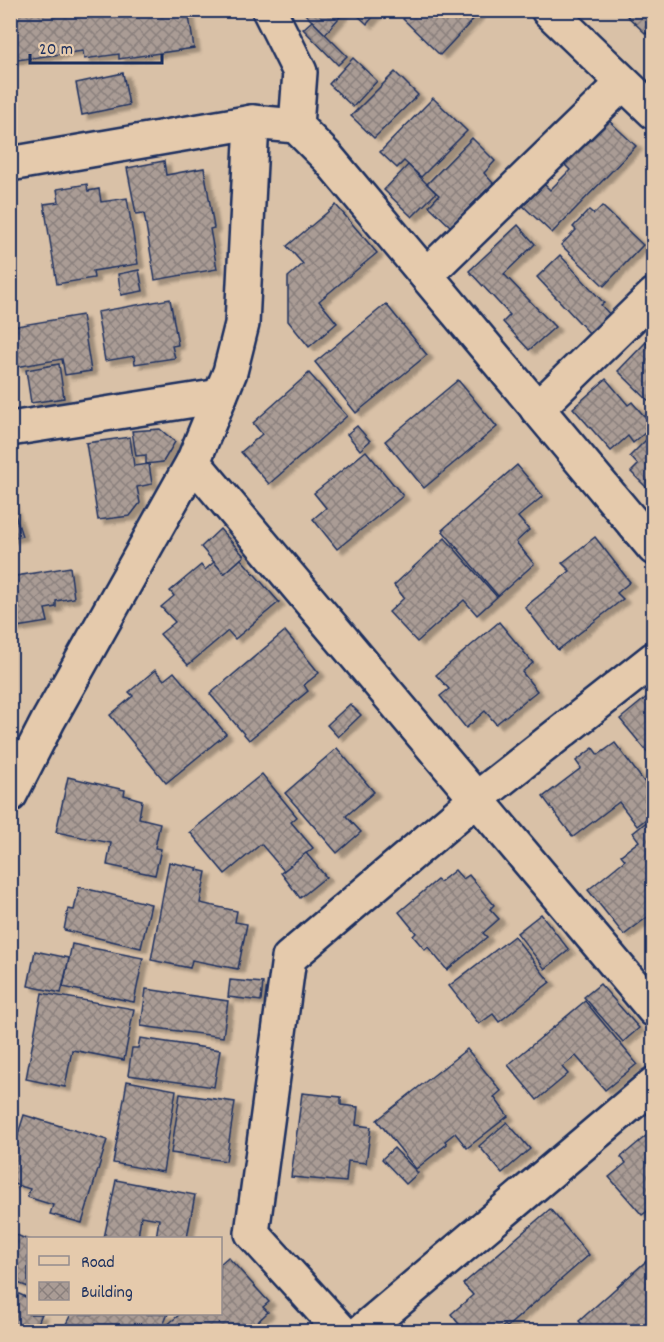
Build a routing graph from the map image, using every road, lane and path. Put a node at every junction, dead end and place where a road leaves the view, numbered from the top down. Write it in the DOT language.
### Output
graph roads {
  1 [pos="269,10"];
  2 [pos="549,10"];
  3 [pos="623,83"];
  4 [pos="654,112"];
  5 [pos="252,122"];
  6 [pos="296,126"];
  7 [pos="10,164"];
  8 [pos="426,275"];
  9 [pos="654,295"];
  10 [pos="220,396"];
  11 [pos="537,409"];
  12 [pos="10,429"];
  13 [pos="193,462"];
  14 [pos="654,548"];
  15 [pos="654,659"];
  16 [pos="10,795"];
  17 [pos="475,800"];
  18 [pos="654,1010"];
  19 [pos="654,1084"];
  20 [pos="342,1332"];
  21 [pos="361,1332"];
  1 -- 6 [label="street"];
  2 -- 3 [label="street"];
  3 -- 4 [label="street"];
  3 -- 8 [label="street"];
  5 -- 6 [label="street"];
  5 -- 7 [label="street"];
  5 -- 10 [label="street"];
  6 -- 8 [label="street"];
  8 -- 11 [label="street"];
  9 -- 11 [label="street"];
  10 -- 12 [label="street"];
  10 -- 13 [label="street"];
  11 -- 14 [label="street"];
  13 -- 16 [label="street"];
  13 -- 17 [label="street"];
  15 -- 17 [label="street"];
  17 -- 18 [label="street"];
  17 -- 20 [label="street"];
  19 -- 21 [label="street"];
}
